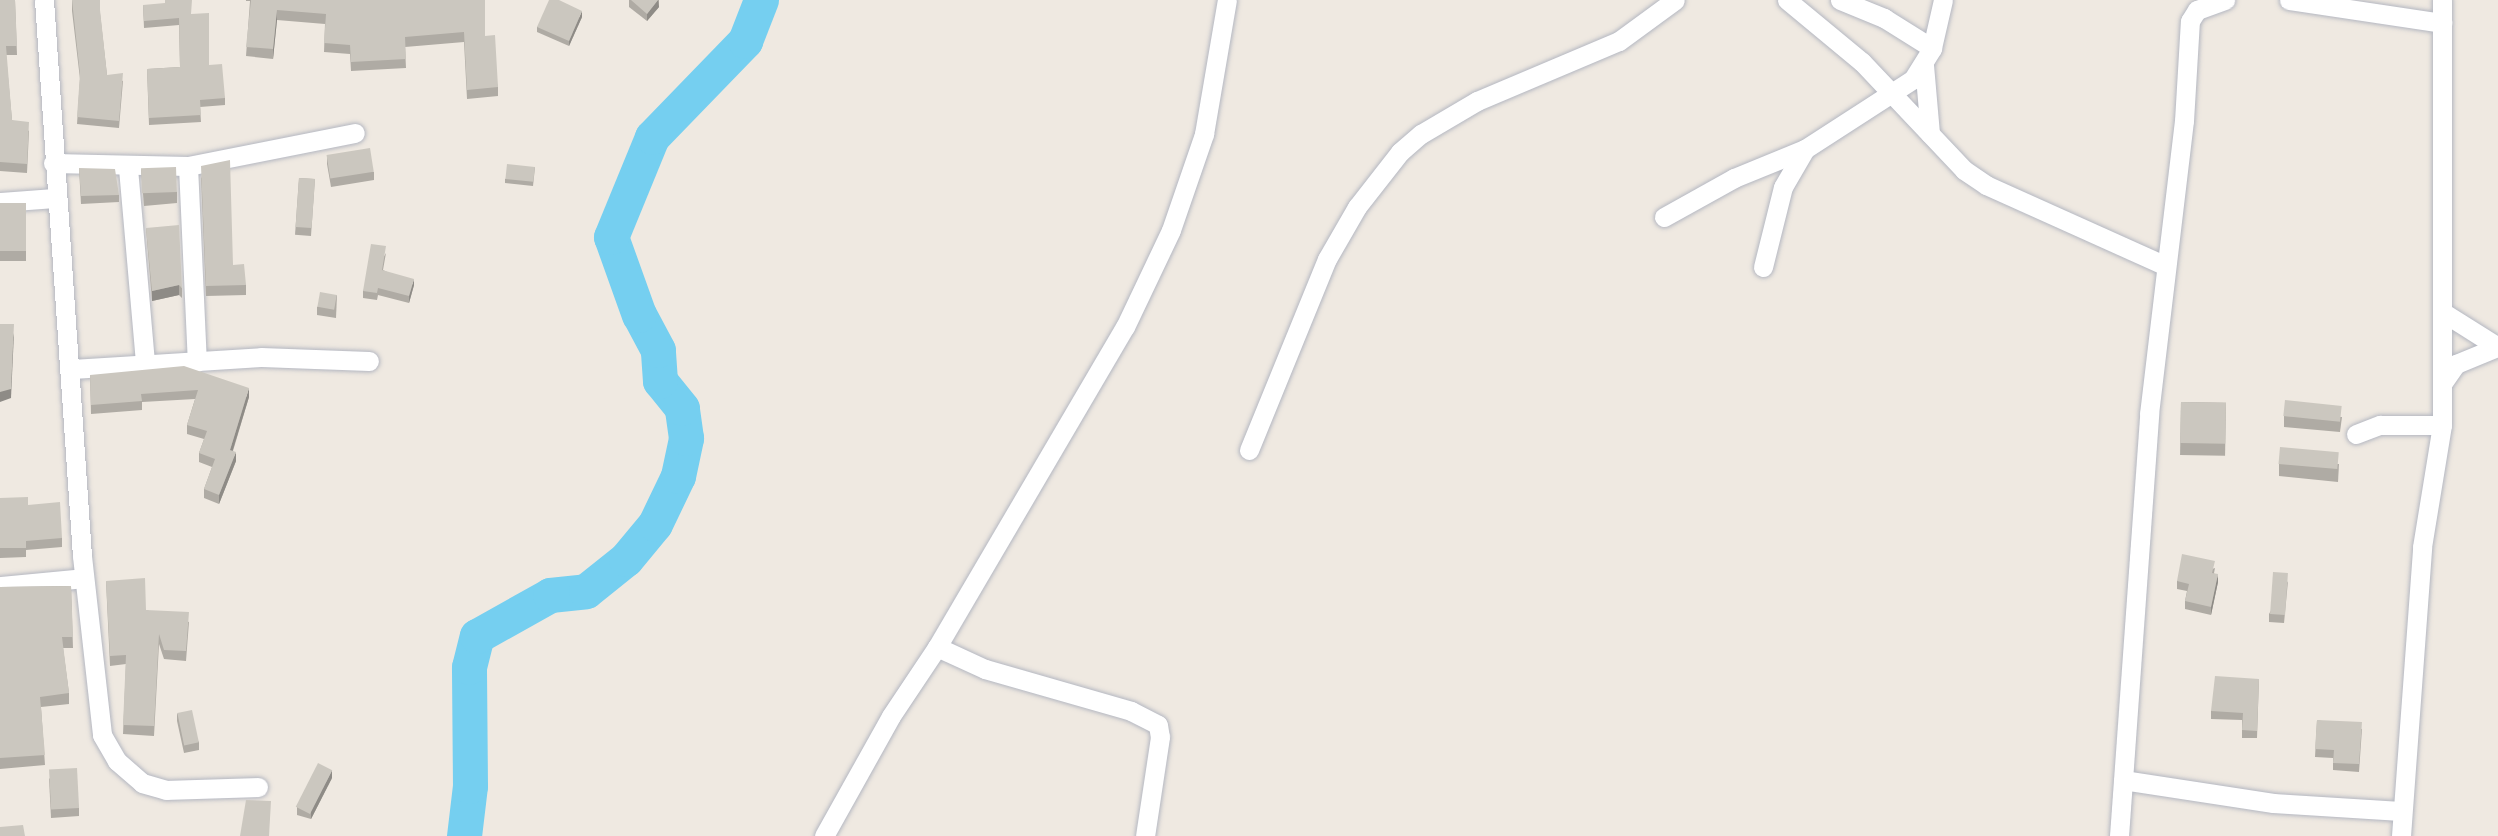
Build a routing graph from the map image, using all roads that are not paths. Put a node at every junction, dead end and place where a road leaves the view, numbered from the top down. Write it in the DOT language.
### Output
graph roads {
  1 [pos="44,0"];
  2 [pos="1227,0"];
  3 [pos="1675,0"];
  4 [pos="1787,0"];
  5 [pos="1840,0"];
  6 [pos="1943,0"];
  7 [pos="2225,0"];
  8 [pos="2289,0"];
  9 [pos="2442,0"];
  10 [pos="2442,23"];
  11 [pos="1928,57"];
  12 [pos="1893,96"];
  13 [pos="355,133"];
  14 [pos="1930,134"];
  15 [pos="1805,149"];
  16 [pos="52,163"];
  17 [pos="188,166"];
  18 [pos="128,168"];
  19 [pos="55,198"];
  20 [pos="0,202"];
  21 [pos="1664,217"];
  22 [pos="2164,265"];
  23 [pos="1763,267"];
  24 [pos="2444,313"];
  25 [pos="2497,347"];
  26 [pos="369,361"];
  27 [pos="197,362"];
  28 [pos="145,364"];
  29 [pos="72,369"];
  30 [pos="2444,381"];
  31 [pos="2442,425"];
  32 [pos="2356,434"];
  33 [pos="1249,450"];
  34 [pos="84,578"];
  35 [pos="0,586"];
  36 [pos="937,647"];
  37 [pos="2123,780"];
  38 [pos="258,788"];
  39 [pos="2401,811"];
  40 [pos="824,836"];
  41 [pos="1145,836"];
  42 [pos="2119,836"];
  43 [pos="2401,836"];
  1 -- 16 [label="street"];
  2 -- 36 [label="street"];
  3 -- 33 [label="street"];
  4 -- 12 [label="street"];
  5 -- 11 [label="street"];
  6 -- 11 [label="street"];
  7 -- 22 [label="street"];
  8 -- 10 [label="street"];
  9 -- 10 [label="street"];
  10 -- 24 [label="street"];
  11 -- 12 [label="street"];
  11 -- 14 [label="street"];
  12 -- 14 [label="street"];
  12 -- 15 [label="street"];
  13 -- 17 [label="street"];
  14 -- 22 [label="street"];
  15 -- 21 [label="street"];
  15 -- 23 [label="street"];
  16 -- 18 [label="street"];
  16 -- 19 [label="street"];
  17 -- 18 [label="street"];
  17 -- 27 [label="street"];
  18 -- 28 [label="street"];
  19 -- 20 [label="street"];
  19 -- 29 [label="street"];
  22 -- 37 [label="street"];
  24 -- 25 [label="street"];
  24 -- 30 [label="street"];
  25 -- 30 [label="street"];
  26 -- 27 [label="street"];
  27 -- 28 [label="street"];
  28 -- 29 [label="street"];
  29 -- 34 [label="street"];
  30 -- 31 [label="street"];
  31 -- 32 [label="street"];
  31 -- 39 [label="street"];
  34 -- 35 [label="street"];
  34 -- 38 [label="street"];
  36 -- 40 [label="street"];
  36 -- 41 [label="street"];
  37 -- 39 [label="street"];
  37 -- 42 [label="street"];
  39 -- 43 [label="street"];
}
